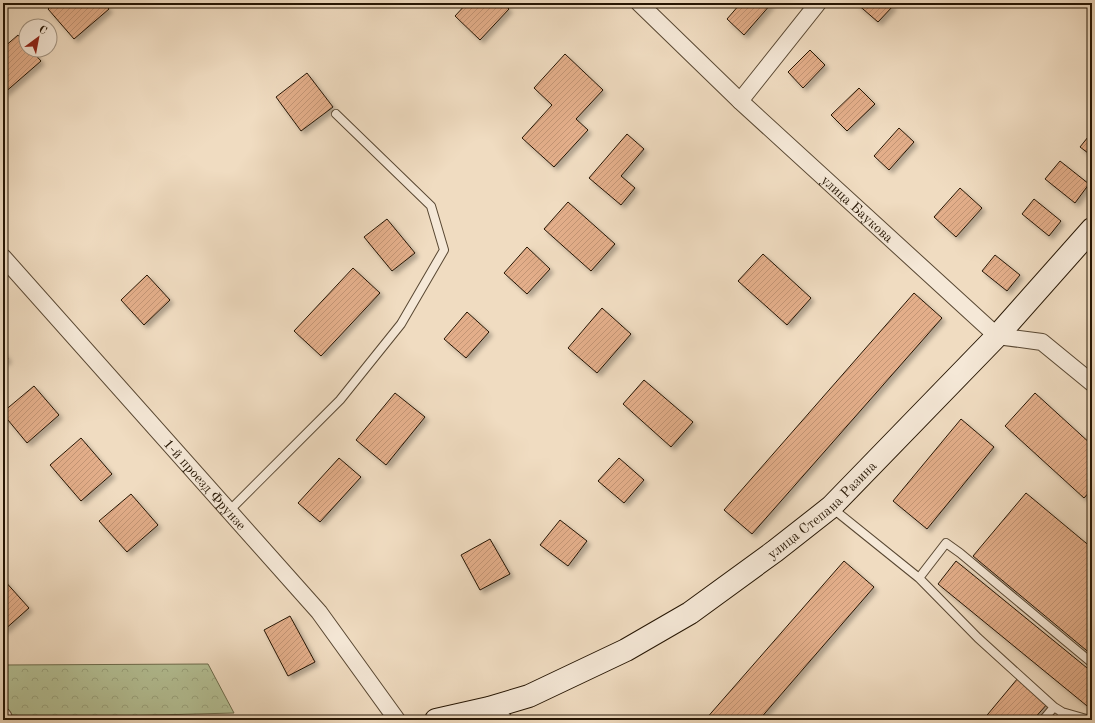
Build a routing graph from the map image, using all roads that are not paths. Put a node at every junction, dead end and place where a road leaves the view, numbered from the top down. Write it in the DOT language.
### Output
graph roads {
  1 [pos="6,3"];
  2 [pos="639,3"];
  3 [pos="818,3"];
  4 [pos="3,6"];
  5 [pos="740,101"];
  6 [pos="336,114"];
  7 [pos="1092,229"];
  8 [pos="3,257"];
  9 [pos="997,336"];
  10 [pos="1092,383"];
  11 [pos="832,507"];
  12 [pos="229,511"];
  13 [pos="919,578"];
  14 [pos="1092,664"];
  15 [pos="1054,707"];
  16 [pos="496,714"];
  17 [pos="3,716"];
  18 [pos="1062,716"];
  19 [pos="5,720"];
  20 [pos="397,720"];
  21 [pos="436,720"];
  22 [pos="1043,720"];
  23 [pos="1090,720"];
  1 -- 4 [label="lane"];
  2 -- 5 [label="street, улица Баукова"];
  3 -- 5 [label="street"];
  5 -- 9 [label="street, улица Баукова"];
  6 -- 12 [label="lane"];
  7 -- 9 [label="street, улица Степана Разина"];
  8 -- 12 [label="street, 1-й проезд Фрунзе"];
  9 -- 10 [label="street"];
  9 -- 11 [label="street, улица Степана Разина"];
  11 -- 13 [label="lane"];
  11 -- 16 [label="street, улица Степана Разина"];
  12 -- 20 [label="street, 1-й проезд Фрунзе"];
  13 -- 14 [label="lane"];
  13 -- 15 [label="lane"];
  15 -- 18 [label="lane"];
  15 -- 22 [label="lane"];
  16 -- 21 [label="street, улица Степана Разина"];
  17 -- 19 [label="street"];
  18 -- 23 [label="lane"];
}
